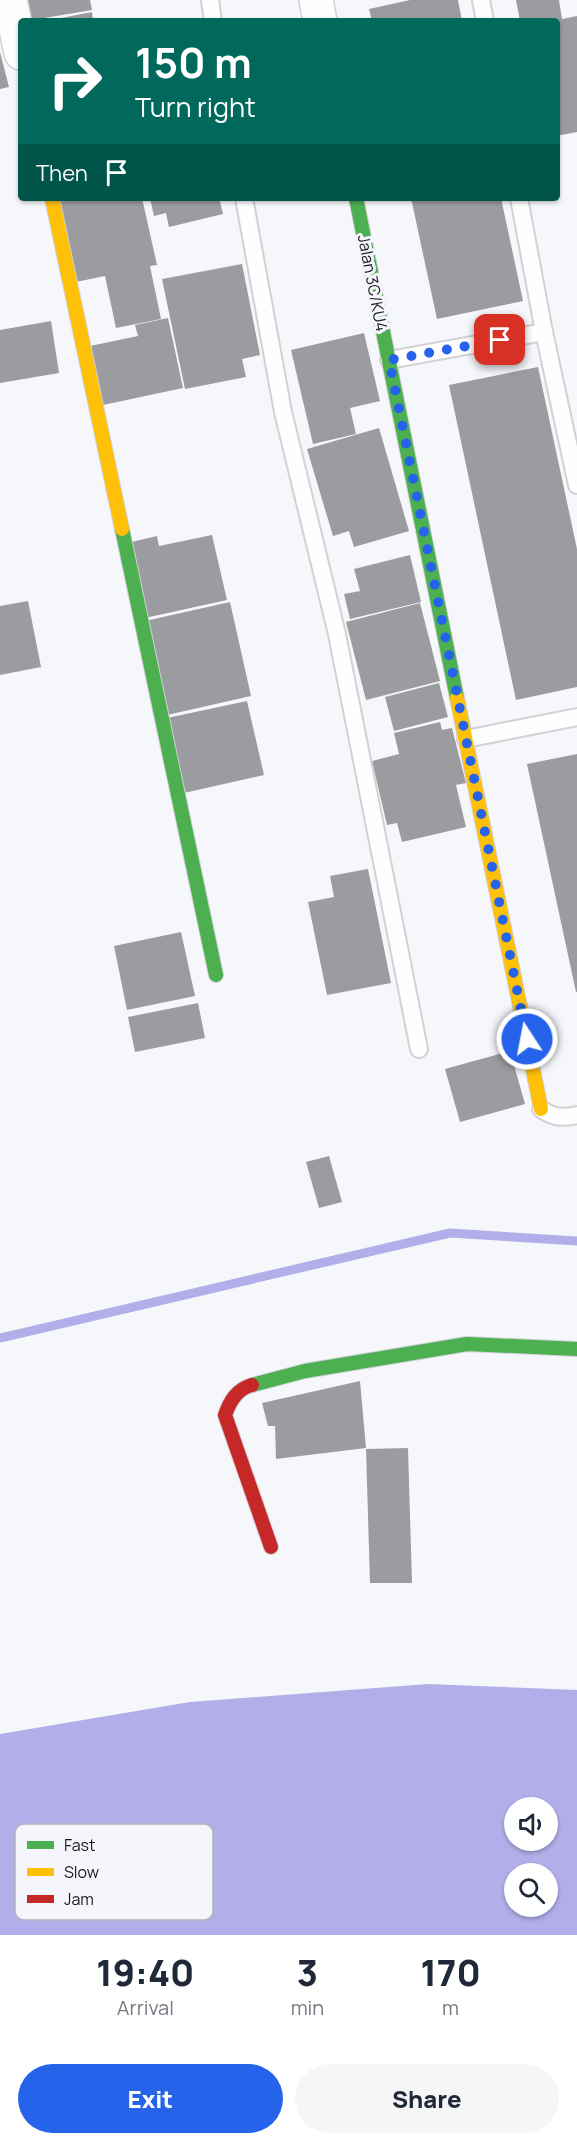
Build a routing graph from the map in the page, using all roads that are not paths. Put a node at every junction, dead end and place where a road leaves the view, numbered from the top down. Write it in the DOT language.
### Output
graph roads {
  1 [pos="10,0"];
  2 [pos="210,0"];
  3 [pos="316,0"];
  4 [pos="481,0"];
  5 [pos="213,18"];
  6 [pos="319,18"];
  7 [pos="484,18"];
  8 [pos="18,39"];
  9 [pos="53,201"];
  10 [pos="245,201"];
  11 [pos="357,201"];
  12 [pos="520,201"];
  13 [pos="544,332"];
  14 [pos="389,360"];
  15 [pos="577,485"];
  16 [pos="577,717"];
  17 [pos="466,739"];
  18 [pos="216,975"];
  19 [pos="419,1048"];
  20 [pos="541,1108"];
  21 [pos="577,1115"];
  22 [pos="577,1349"];
  23 [pos="271,1547"];
  1 -- 8 [label="street"];
  2 -- 5 [label="lane"];
  3 -- 6 [label="street"];
  4 -- 7 [label="lane"];
  9 -- 18 [label="street"];
  10 -- 19 [label="lane"];
  11 -- 14 [label="street, Jalan 3C/KU4"];
  12 -- 13 [label="lane"];
  13 -- 14 [label="lane"];
  13 -- 15 [label="lane"];
  14 -- 17 [label="street, Jalan 3C/KU4"];
  16 -- 17 [label="lane"];
  17 -- 20 [label="street, Jalan 3C/KU4"];
  20 -- 21 [label="lane"];
  22 -- 23 [label="street"];
}
